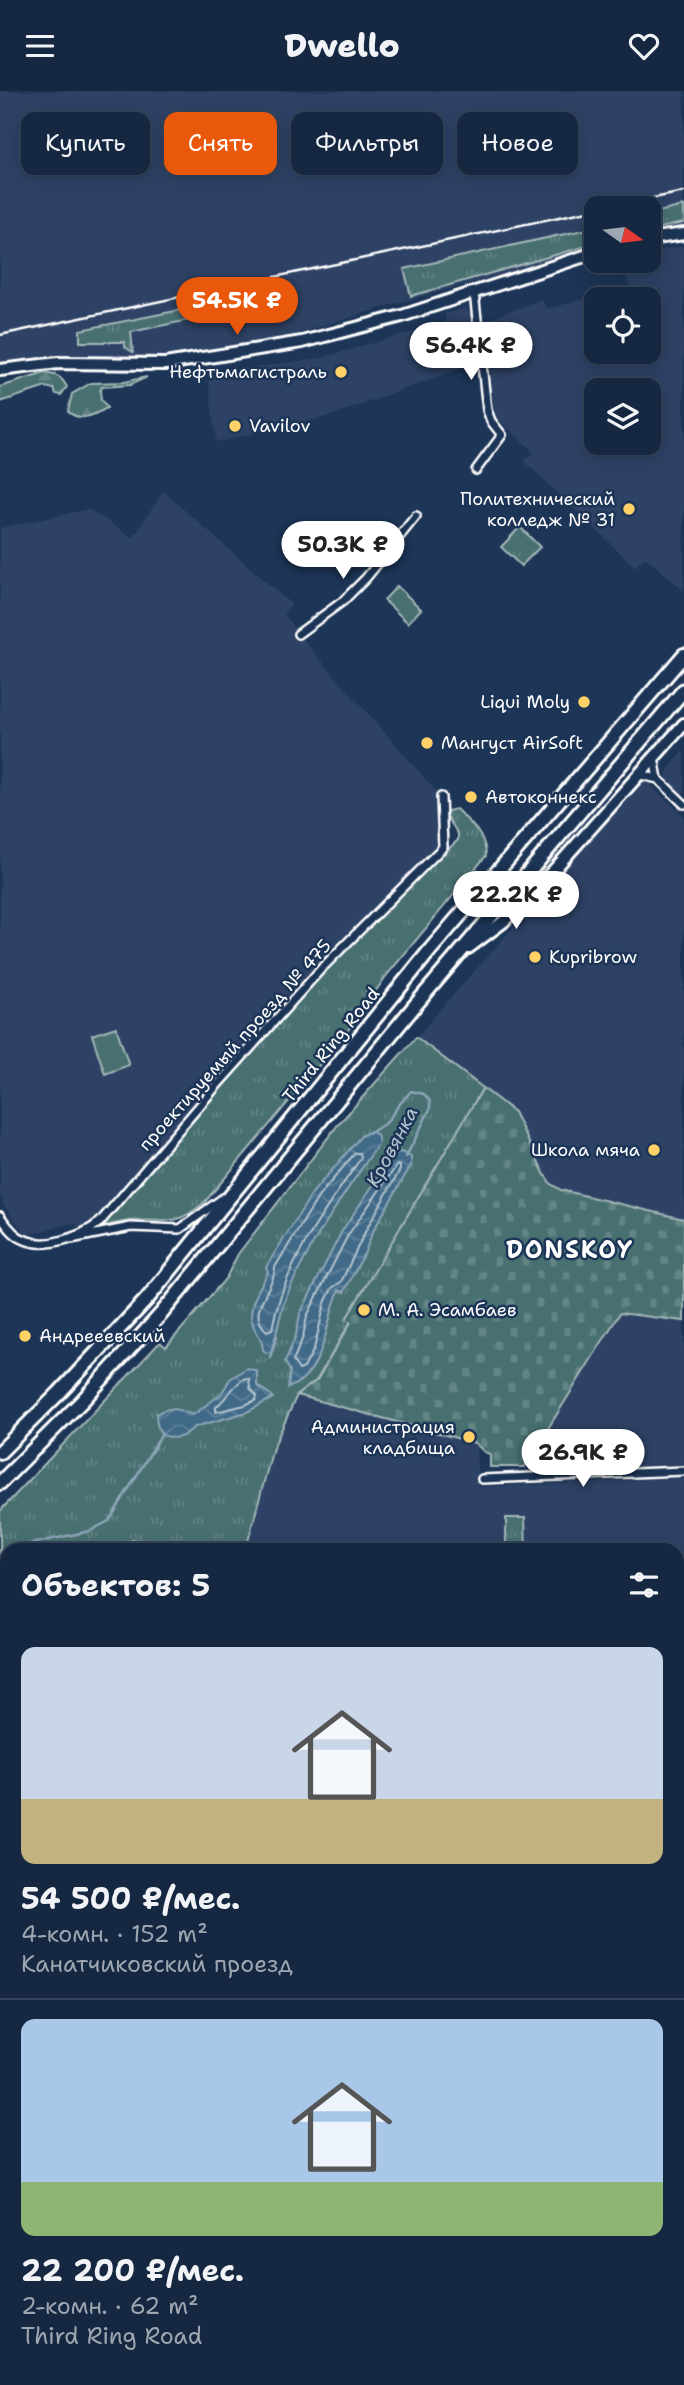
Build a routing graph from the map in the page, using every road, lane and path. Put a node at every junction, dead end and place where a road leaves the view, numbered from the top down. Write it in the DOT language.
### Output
graph roads {
  1 [pos="684,234"];
  2 [pos="662,237"];
  3 [pos="584,256"];
  4 [pos="474,292"];
  5 [pos="0,370"];
  6 [pos="476,470"];
  7 [pos="416,516"];
  8 [pos="298,634"];
  9 [pos="684,655"];
  10 [pos="684,690"];
  11 [pos="684,724"];
  12 [pos="654,758"];
  13 [pos="637,774"];
  14 [pos="658,779"];
  15 [pos="441,797"];
  16 [pos="684,804"];
  17 [pos="453,960"];
  18 [pos="240,1186"];
  19 [pos="0,1216"];
  20 [pos="61,1241"];
  21 [pos="0,1452"];
  22 [pos="684,1471"];
  23 [pos="482,1479"];
  24 [pos="0,1483"];
  1 -- 2 [label="street"];
  3 -- 4 [label="street"];
  4 -- 5 [label="street"];
  4 -- 6 [label="street"];
  7 -- 8 [label="street"];
  9 -- 18 [label="main road, Third Ring Road"];
  10 -- 17 [label="main road"];
  11 -- 12 [label="street"];
  12 -- 13 [label="street"];
  12 -- 14 [label="street"];
  13 -- 14 [label="street"];
  13 -- 17 [label="street"];
  14 -- 16 [label="street"];
  15 -- 20 [label="street, проектируемый проезд № 475"];
  17 -- 24 [label="main road"];
  18 -- 20 [label="street"];
  18 -- 21 [label="main road, Third Ring Road"];
  19 -- 20 [label="street, проектируемый проезд № 475"];
  22 -- 23 [label="street"];
}
